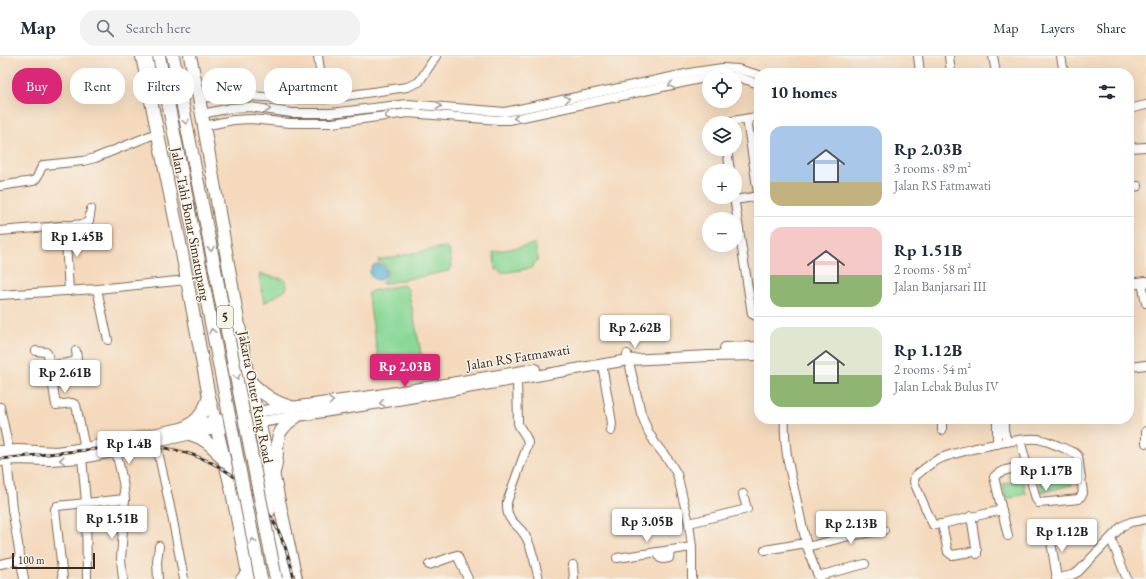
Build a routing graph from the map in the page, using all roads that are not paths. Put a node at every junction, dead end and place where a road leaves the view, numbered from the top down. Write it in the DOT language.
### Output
graph roads {
  1 [pos="142,56"];
  2 [pos="150,56"];
  3 [pos="159,56"];
  4 [pos="174,56"];
  5 [pos="183,56"];
  6 [pos="190,56"];
  7 [pos="318,56"];
  8 [pos="436,56"];
  9 [pos="918,56"];
  10 [pos="949,56"];
  11 [pos="993,56"];
  12 [pos="1061,56"];
  13 [pos="320,68"];
  14 [pos="919,68"];
  15 [pos="950,68"];
  16 [pos="995,68"];
  17 [pos="1063,68"];
  18 [pos="754,74"];
  19 [pos="696,76"];
  20 [pos="702,76"];
  21 [pos="742,78"];
  22 [pos="754,82"];
  23 [pos="352,95"];
  24 [pos="264,97"];
  25 [pos="199,98"];
  26 [pos="421,104"];
  27 [pos="1146,105"];
  28 [pos="1134,108"];
  29 [pos="206,113"];
  30 [pos="421,114"];
  31 [pos="754,117"];
  32 [pos="747,119"];
  33 [pos="742,120"];
  34 [pos="209,125"];
  35 [pos="157,133"];
  36 [pos="1146,147"];
  37 [pos="1134,148"];
  38 [pos="754,165"];
  39 [pos="0,186"];
  40 [pos="1138,186"];
  41 [pos="1134,187"];
  42 [pos="214,189"];
  43 [pos="742,198"];
  44 [pos="754,198"];
  45 [pos="735,204"];
  46 [pos="91,208"];
  47 [pos="65,225"];
  48 [pos="0,231"];
  49 [pos="180,241"];
  50 [pos="188,280"];
  51 [pos="1134,285"];
  52 [pos="1145,286"];
  53 [pos="1134,288"];
  54 [pos="97,289"];
  55 [pos="69,290"];
  56 [pos="0,295"];
  57 [pos="1146,302"];
  58 [pos="754,309"];
  59 [pos="108,340"];
  60 [pos="754,348"];
  61 [pos="36,351"];
  62 [pos="76,351"];
  63 [pos="725,352"];
  64 [pos="754,355"];
  65 [pos="627,357"];
  66 [pos="602,364"];
  67 [pos="1146,365"];
  68 [pos="49,366"];
  69 [pos="1134,366"];
  70 [pos="249,379"];
  71 [pos="517,379"];
  72 [pos="443,388"];
  73 [pos="208,392"];
  74 [pos="0,407"];
  75 [pos="294,412"];
  76 [pos="257,417"];
  77 [pos="785,424"];
  78 [pos="942,424"];
  79 [pos="998,424"];
  80 [pos="1002,424"];
  81 [pos="216,426"];
  82 [pos="942,430"];
  83 [pos="1000,430"];
  84 [pos="187,431"];
  85 [pos="611,431"];
  86 [pos="1146,431"];
  87 [pos="1020,440"];
  88 [pos="156,442"];
  89 [pos="1006,442"];
  90 [pos="1146,443"];
  91 [pos="997,444"];
  92 [pos="116,451"];
  93 [pos="266,452"];
  94 [pos="83,453"];
  95 [pos="4,455"];
  96 [pos="1026,465"];
  97 [pos="226,467"];
  98 [pos="274,474"];
  99 [pos="743,494"];
  100 [pos="125,499"];
  101 [pos="86,502"];
  102 [pos="1002,510"];
  103 [pos="281,514"];
  104 [pos="971,516"];
  105 [pos="1146,519"];
  106 [pos="689,523"];
  107 [pos="942,524"];
  108 [pos="1049,529"];
  109 [pos="884,530"];
  110 [pos="1008,536"];
  111 [pos="1111,539"];
  112 [pos="807,545"];
  113 [pos="159,546"];
  114 [pos="692,547"];
  115 [pos="765,550"];
  116 [pos="244,557"];
  117 [pos="617,558"];
  118 [pos="20,560"];
  119 [pos="0,564"];
  120 [pos="573,564"];
  121 [pos="865,564"];
  122 [pos="429,565"];
  123 [pos="284,571"];
  124 [pos="249,577"];
  125 [pos="819,577"];
  126 [pos="24,579"];
  127 [pos="63,579"];
  128 [pos="88,579"];
  129 [pos="123,579"];
  130 [pos="158,579"];
  131 [pos="184,579"];
  132 [pos="276,579"];
  133 [pos="296,579"];
  134 [pos="468,579"];
  135 [pos="539,579"];
  136 [pos="574,579"];
  137 [pos="692,579"];
  138 [pos="1056,579"];
  139 [pos="1127,579"];
  1 -- 35 [label="highway, Jalan Tahi Bonar Simatupang"];
  2 -- 49 [label="highway"];
  124 -- 3 [label="highway, 5, one-way, bridge"];
  4 -- 132 [label="highway, Jakarta Outer Ring Road / 5, one-way, bridge"];
  5 -- 42 [label="highway"];
  6 -- 25 [label="highway, Jalan Tahi Bonar Simatupang"];
  7 -- 13 [label="street"];
  8 -- 23 [label="street"];
  9 -- 14 [label="street"];
  10 -- 15 [label="street"];
  11 -- 16 [label="street"];
  12 -- 17 [label="street"];
  18 -- 19 [label="street"];
  19 -- 20 [label="street"];
  26 -- 19 [label="street, one-way"];
  19 -- 30 [label="street, one-way"];
  21 -- 22 [label="street"];
  24 -- 25 [label="street"];
  25 -- 29 [label="highway, Jalan Tahi Bonar Simatupang"];
  29 -- 26 [label="street, one-way"];
  26 -- 30 [label="street"];
  27 -- 28 [label="street"];
  29 -- 34 [label="highway, Jalan Tahi Bonar Simatupang"];
  30 -- 34 [label="street, one-way"];
  31 -- 32 [label="street"];
  32 -- 33 [label="street"];
  32 -- 38 [label="street"];
  34 -- 42 [label="highway, Jalan Tahi Bonar Simatupang"];
  35 -- 39 [label="street"];
  35 -- 49 [label="highway, Jalan Tahi Bonar Simatupang"];
  36 -- 37 [label="street"];
  40 -- 41 [label="street"];
  42 -- 70 [label="highway, Jalan Tahi Bonar Simatupang"];
  43 -- 44 [label="street"];
  45 -- 58 [label="street"];
  46 -- 47 [label="street"];
  47 -- 48 [label="street"];
  47 -- 55 [label="street"];
  49 -- 50 [label="highway, Jalan Tahi Bonar Simatupang"];
  50 -- 54 [label="street"];
  50 -- 73 [label="highway, Jalan Tahi Bonar Simatupang"];
  51 -- 52 [label="main road"];
  52 -- 53 [label="main road"];
  52 -- 57 [label="street"];
  54 -- 55 [label="street"];
  54 -- 59 [label="street"];
  55 -- 56 [label="street"];
  60 -- 63 [label="main road, Jalan RS Fatmawati"];
  61 -- 68 [label="street"];
  62 -- 68 [label="street"];
  63 -- 64 [label="main road, Jalan RS Fatmawati"];
  63 -- 65 [label="main road, Jalan RS Fatmawati"];
  65 -- 66 [label="main road, Jalan RS Fatmawati"];
  65 -- 72 [label="main road, Jalan RS Fatmawati"];
  65 -- 106 [label="street"];
  66 -- 71 [label="main road, Jalan RS Fatmawati"];
  66 -- 85 [label="street"];
  67 -- 69 [label="street"];
  68 -- 94 [label="street"];
  70 -- 73 [label="highway"];
  70 -- 75 [label="highway"];
  70 -- 76 [label="highway, Jalan Tahi Bonar Simatupang"];
  71 -- 72 [label="main road, Jalan RS Fatmawati"];
  71 -- 135 [label="street"];
  72 -- 75 [label="main road, Jalan RS Fatmawati"];
  73 -- 81 [label="highway, Jalan Tahi Bonar Simatupang"];
  73 -- 84 [label="highway"];
  74 -- 95 [label="street"];
  75 -- 76 [label="main road, Jalan RS Fatmawati"];
  75 -- 98 [label="highway"];
  76 -- 81 [label="main road, Jalan RS Fatmawati"];
  76 -- 93 [label="highway, Jalan Tahi Bonar Simatupang"];
  77 -- 112 [label="street"];
  78 -- 82 [label="street"];
  79 -- 83 [label="street"];
  80 -- 83 [label="street"];
  81 -- 84 [label="main road, Jalan RS Fatmawati"];
  81 -- 97 [label="highway, Jalan Tahi Bonar Simatupang"];
  83 -- 89 [label="street"];
  83 -- 91 [label="street"];
  84 -- 88 [label="main road, Jalan RS Fatmawati"];
  84 -- 94 [label="main road, Jalan RS Fatmawati"];
  84 -- 97 [label="highway"];
  86 -- 90 [label="street"];
  87 -- 89 [label="street"];
  87 -- 96 [label="street"];
  87 -- 96 [label="street"];
  88 -- 92 [label="main road, Jalan RS Fatmawati"];
  88 -- 131 [label="street"];
  89 -- 91 [label="street"];
  91 -- 107 [label="street"];
  92 -- 94 [label="main road, Jalan RS Fatmawati"];
  92 -- 100 [label="street"];
  93 -- 98 [label="highway, Jalan Tahi Bonar Simatupang"];
  93 -- 116 [label="highway"];
  93 -- 123 [label="highway"];
  94 -- 95 [label="main road, Jalan RS Fatmawati"];
  94 -- 101 [label="street"];
  95 -- 118 [label="street"];
  96 -- 102 [label="street"];
  97 -- 116 [label="highway, Jalan Tahi Bonar Simatupang"];
  98 -- 103 [label="highway"];
  99 -- 106 [label="street"];
  100 -- 101 [label="street"];
  100 -- 129 [label="street"];
  101 -- 127 [label="street"];
  101 -- 128 [label="street"];
  102 -- 104 [label="street"];
  102 -- 110 [label="street"];
  103 -- 123 [label="highway"];
  103 -- 133 [label="highway"];
  104 -- 107 [label="street"];
  104 -- 107 [label="street"];
  105 -- 111 [label="street"];
  106 -- 114 [label="street"];
  108 -- 138 [label="street"];
  109 -- 112 [label="street"];
  111 -- 138 [label="street"];
  111 -- 139 [label="street"];
  112 -- 115 [label="street"];
  112 -- 125 [label="street"];
  113 -- 130 [label="street"];
  114 -- 117 [label="street"];
  114 -- 137 [label="street"];
  116 -- 124 [label="highway"];
  118 -- 119 [label="street"];
  118 -- 126 [label="street"];
  120 -- 136 [label="street"];
  121 -- 125 [label="street"];
  122 -- 134 [label="street"];
}
